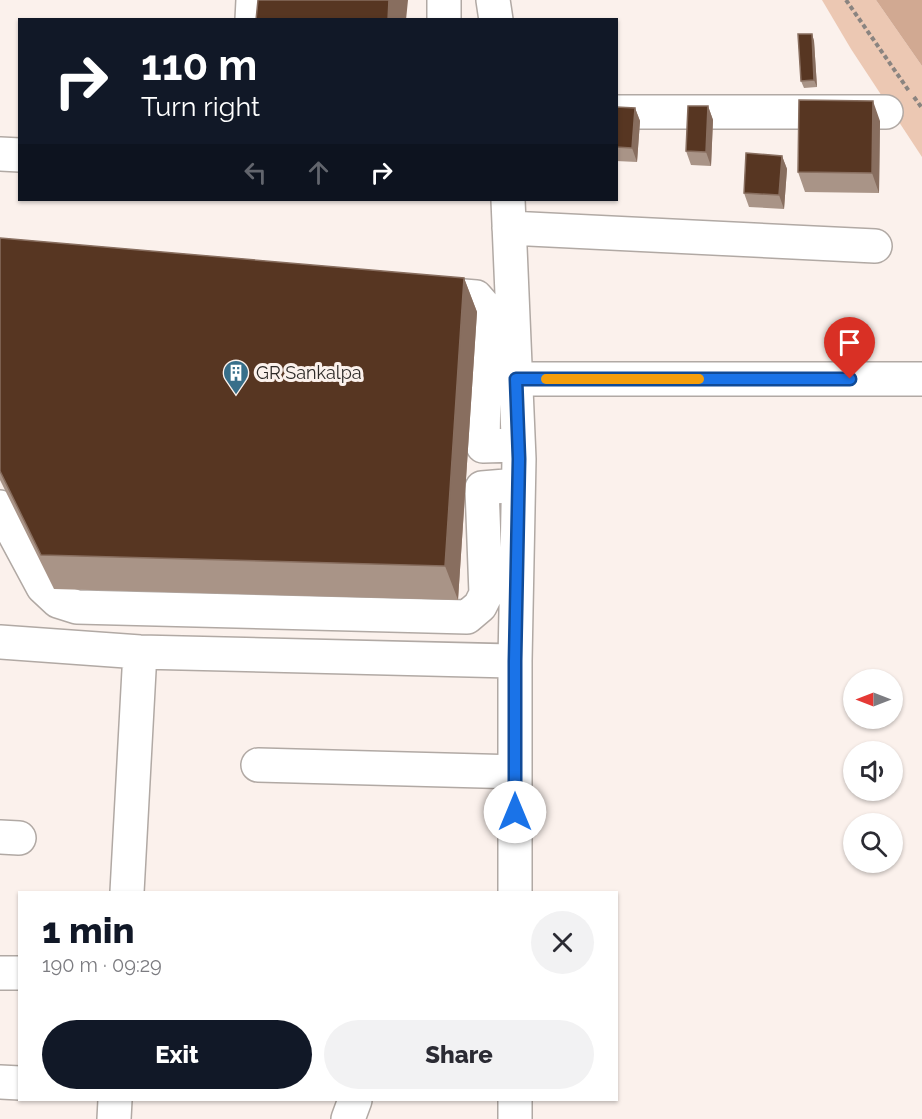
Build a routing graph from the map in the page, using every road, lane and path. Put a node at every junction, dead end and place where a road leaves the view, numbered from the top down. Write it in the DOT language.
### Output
graph roads {
  1 [pos="253,0"];
  2 [pos="444,0"];
  3 [pos="494,0"];
  4 [pos="846,0"];
  5 [pos="252,18"];
  6 [pos="444,18"];
  7 [pos="496,18"];
  8 [pos="922,108"];
  9 [pos="618,112"];
  10 [pos="886,112"];
  11 [pos="0,154"];
  12 [pos="18,155"];
  13 [pos="508,214"];
  14 [pos="875,246"];
  15 [pos="393,290"];
  16 [pos="516,379"];
  17 [pos="922,379"];
  18 [pos="518,445"];
  19 [pos="483,446"];
  20 [pos="518,485"];
  21 [pos="482,488"];
  22 [pos="0,507"];
  23 [pos="0,642"];
  24 [pos="140,652"];
  25 [pos="515,661"];
  26 [pos="258,765"];
  27 [pos="515,772"];
  28 [pos="128,891"];
  29 [pos="515,891"];
  30 [pos="0,973"];
  31 [pos="18,973"];
  32 [pos="0,1083"];
  33 [pos="18,1083"];
  34 [pos="115,1101"];
  35 [pos="355,1101"];
  36 [pos="515,1101"];
  37 [pos="114,1119"];
  38 [pos="348,1119"];
  39 [pos="515,1119"];
  1 -- 5 [label="street"];
  2 -- 6 [label="street"];
  3 -- 7 [label="street"];
  4 -- 8 [label="path"];
  9 -- 10 [label="street"];
  11 -- 12 [label="street"];
  13 -- 14 [label="street"];
  13 -- 16 [label="street"];
  15 -- 19 [label="street"];
  16 -- 17 [label="street"];
  16 -- 18 [label="street"];
  18 -- 19 [label="street"];
  18 -- 20 [label="street"];
  19 -- 21 [label="street"];
  20 -- 21 [label="street"];
  20 -- 25 [label="street"];
  21 -- 22 [label="street"];
  23 -- 24 [label="street"];
  24 -- 25 [label="street"];
  24 -- 28 [label="street"];
  25 -- 27 [label="street"];
  26 -- 27 [label="street"];
  27 -- 29 [label="street"];
  30 -- 31 [label="street"];
  32 -- 33 [label="street"];
  34 -- 37 [label="street"];
  35 -- 38 [label="street"];
  36 -- 39 [label="street"];
}
